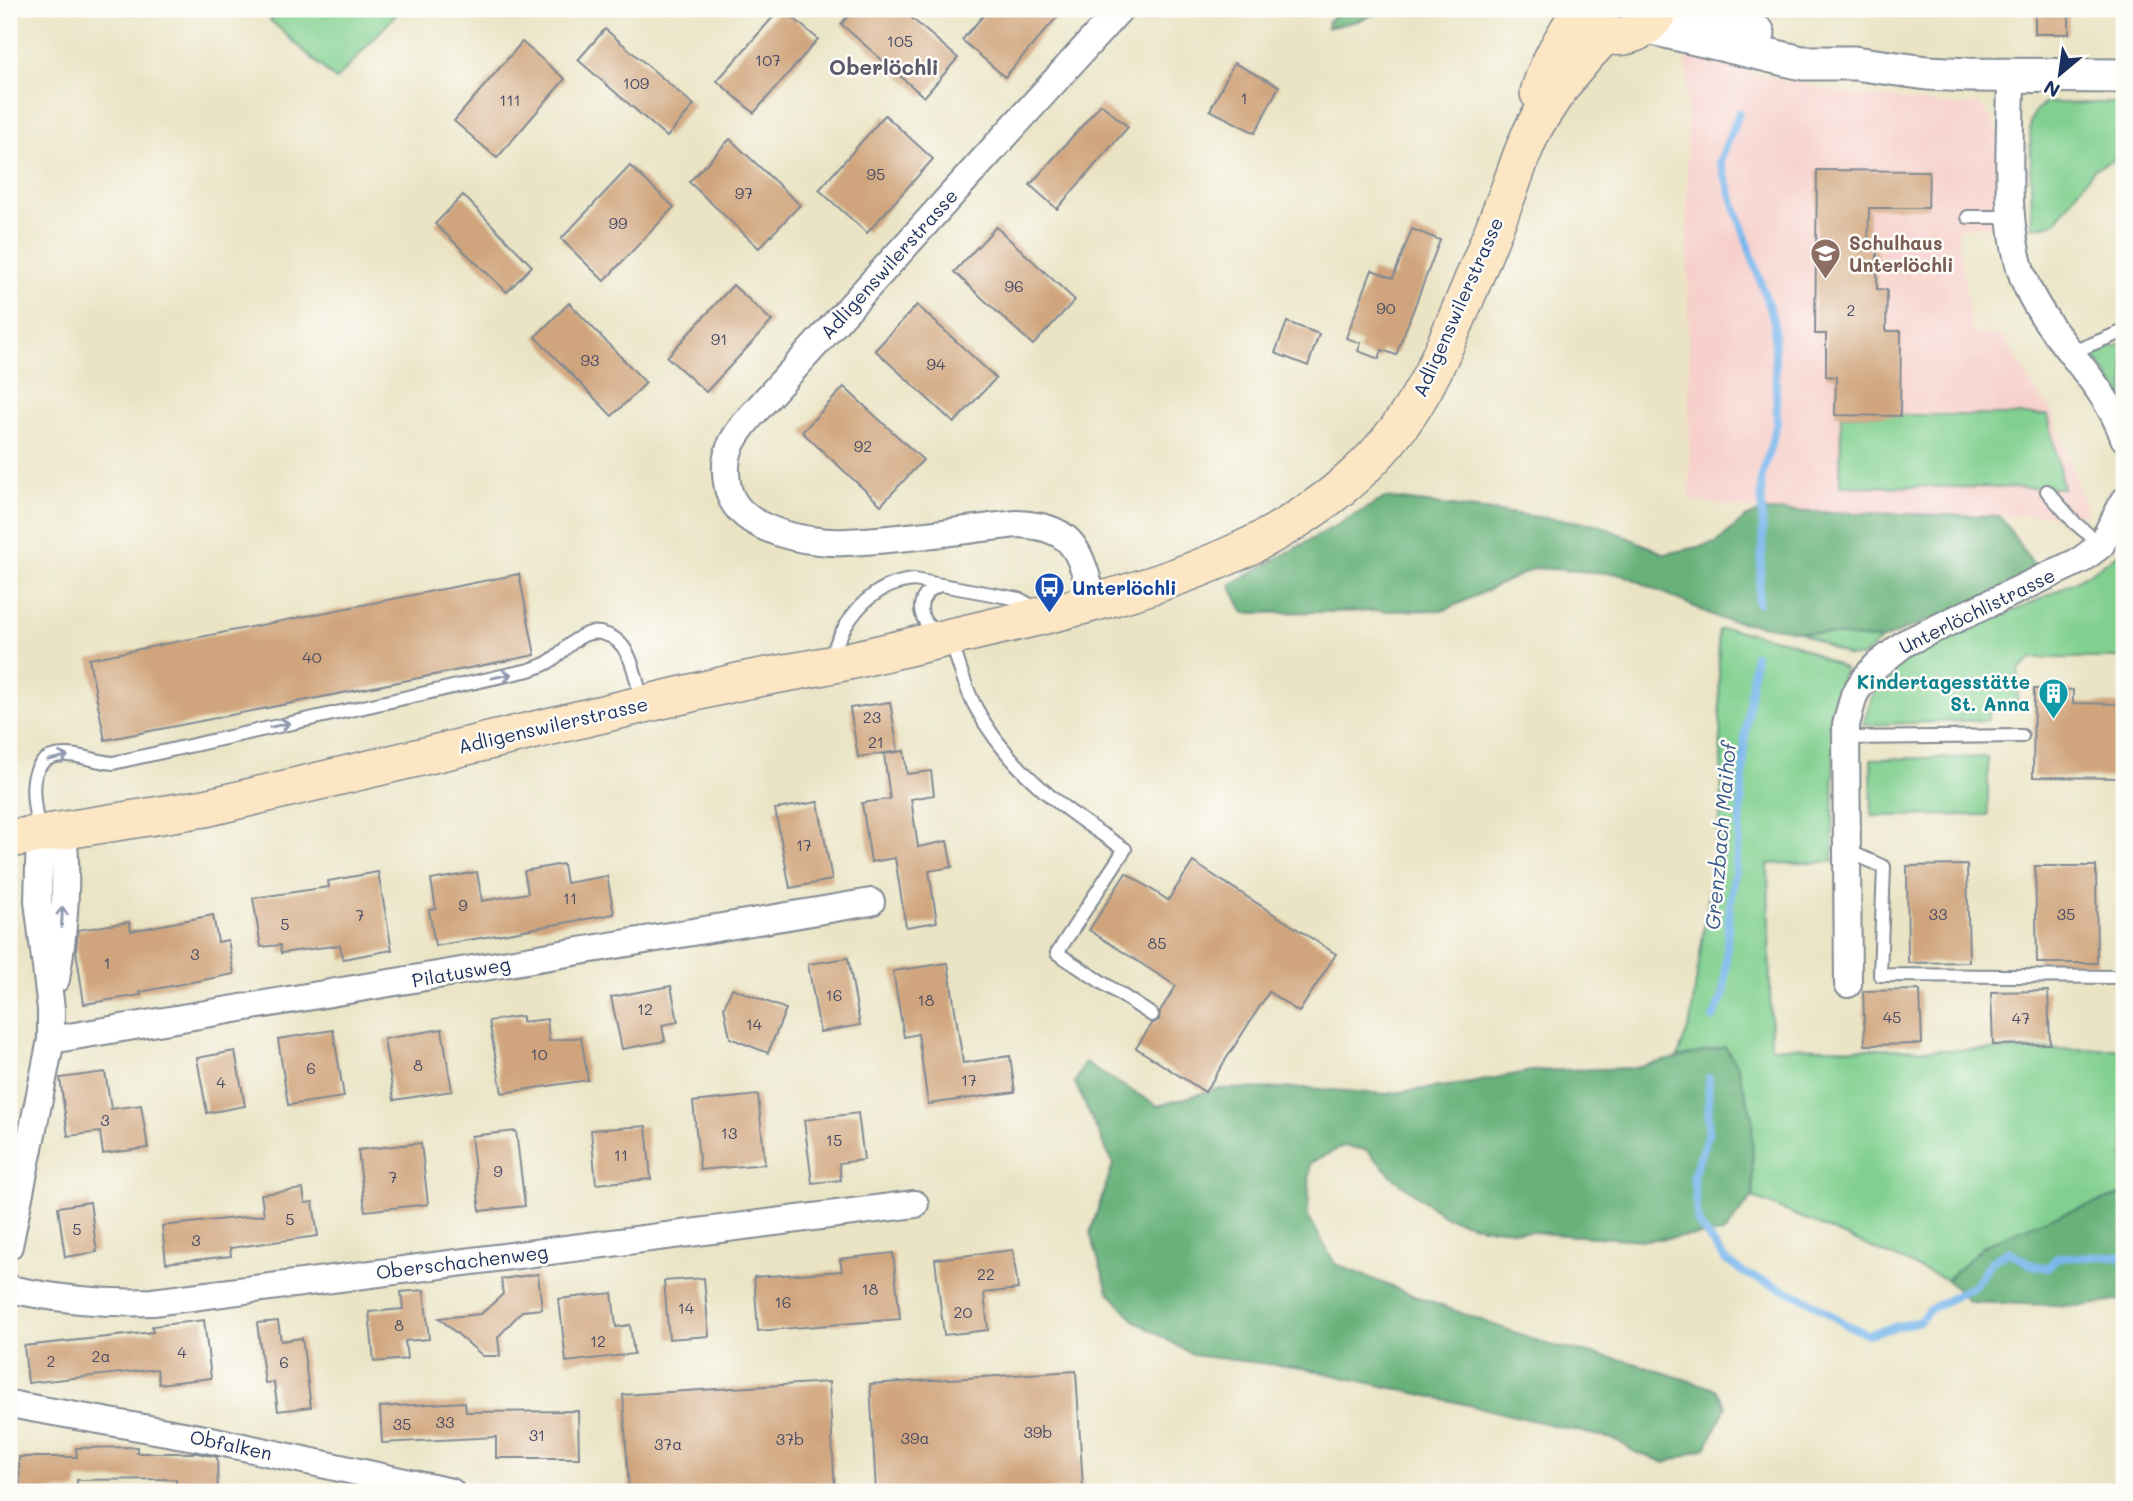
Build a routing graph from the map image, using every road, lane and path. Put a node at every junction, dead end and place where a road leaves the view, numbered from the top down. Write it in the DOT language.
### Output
graph roads {
  1 [pos="1120,9"];
  2 [pos="1694,9"];
  3 [pos="1588,18"];
  4 [pos="1654,18"];
  5 [pos="1854,63"];
  6 [pos="2011,76"];
  7 [pos="2124,76"];
  8 [pos="1968,217"];
  9 [pos="2011,217"];
  10 [pos="2124,331"];
  11 [pos="2070,353"];
  12 [pos="2124,438"];
  13 [pos="2047,491"];
  14 [pos="2122,513"];
  15 [pos="2101,545"];
  16 [pos="940,585"];
  17 [pos="1095,603"];
  18 [pos="1049,615"];
  19 [pos="950,637"];
  20 [pos="827,666"];
  21 [pos="643,704"];
  22 [pos="2022,736"];
  23 [pos="1846,738"];
  24 [pos="37,835"];
  25 [pos="1848,851"];
  26 [pos="871,902"];
  27 [pos="2124,977"];
  28 [pos="1848,984"];
  29 [pos="1152,1015"];
  30 [pos="51,1040"];
  31 [pos="915,1204"];
  32 [pos="9,1246"];
  33 [pos="9,1289"];
  34 [pos="9,1404"];
  35 [pos="451,1492"];
  1 -- 17 [label="street, Adligenswilerstrasse"];
  2 -- 5 [label="street"];
  3 -- 4 [label="main road"];
  3 -- 17 [label="main road, Adligenswilerstrasse"];
  4 -- 5 [label="street"];
  5 -- 6 [label="street"];
  6 -- 7 [label="street"];
  6 -- 9 [label="street"];
  8 -- 9 [label="lane"];
  9 -- 11 [label="street"];
  10 -- 11 [label="lane"];
  11 -- 12 [label="street"];
  13 -- 15 [label="lane"];
  14 -- 15 [label="street, Unterlöchlistrasse"];
  15 -- 23 [label="street, Unterlöchlistrasse"];
  16 -- 18 [label="lane"];
  16 -- 19 [label="lane"];
  16 -- 20 [label="lane"];
  17 -- 18 [label="main road, Adligenswilerstrasse"];
  18 -- 19 [label="main road, Adligenswilerstrasse"];
  19 -- 20 [label="main road, Adligenswilerstrasse"];
  19 -- 29 [label="lane"];
  20 -- 21 [label="main road, Adligenswilerstrasse"];
  21 -- 24 [label="main road, Adligenswilerstrasse"];
  24 -- 21 [label="lane, one-way"];
  22 -- 23 [label="lane"];
  23 -- 25 [label="street, Unterlöchlistrasse"];
  24 -- 30 [label="street"];
  25 -- 27 [label="lane"];
  25 -- 28 [label="street, Unterlöchlistrasse"];
  26 -- 30 [label="street, Pilatusweg"];
  30 -- 32 [label="street"];
  31 -- 33 [label="street, Oberschachenweg"];
  34 -- 35 [label="street, Obfalken"];
}
